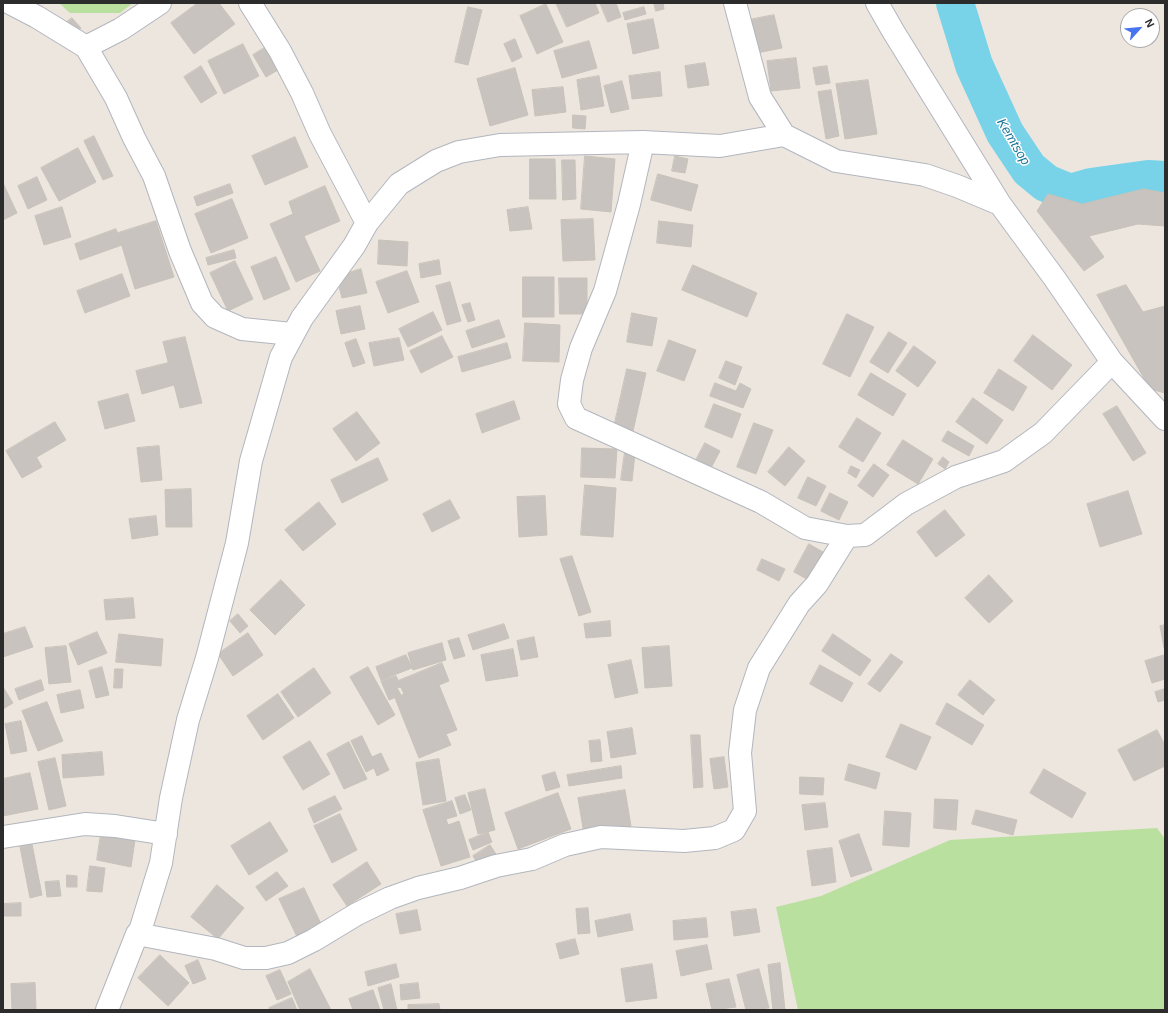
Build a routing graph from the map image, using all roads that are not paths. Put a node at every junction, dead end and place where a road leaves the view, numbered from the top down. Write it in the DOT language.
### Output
graph roads {
  1 [pos="10,3"];
  2 [pos="160,3"];
  3 [pos="250,3"];
  4 [pos="734,3"];
  5 [pos="877,3"];
  6 [pos="86,47"];
  7 [pos="784,135"];
  8 [pos="643,142"];
  9 [pos="1000,204"];
  10 [pos="367,223"];
  11 [pos="292,334"];
  12 [pos="1112,362"];
  13 [pos="1165,419"];
  14 [pos="847,536"];
  15 [pos="166,834"];
  16 [pos="3,837"];
  17 [pos="137,934"];
  18 [pos="107,1010"];
  1 -- 6 [label="street"];
  2 -- 6 [label="street"];
  3 -- 10 [label="street"];
  4 -- 7 [label="street"];
  5 -- 9 [label="street"];
  6 -- 11 [label="street"];
  7 -- 8 [label="street"];
  7 -- 9 [label="street"];
  8 -- 10 [label="street"];
  8 -- 14 [label="street"];
  9 -- 12 [label="street"];
  10 -- 11 [label="street"];
  11 -- 15 [label="street"];
  12 -- 13 [label="street"];
  12 -- 14 [label="street"];
  14 -- 17 [label="street"];
  15 -- 16 [label="street"];
  15 -- 17 [label="street"];
  17 -- 18 [label="street"];
}
